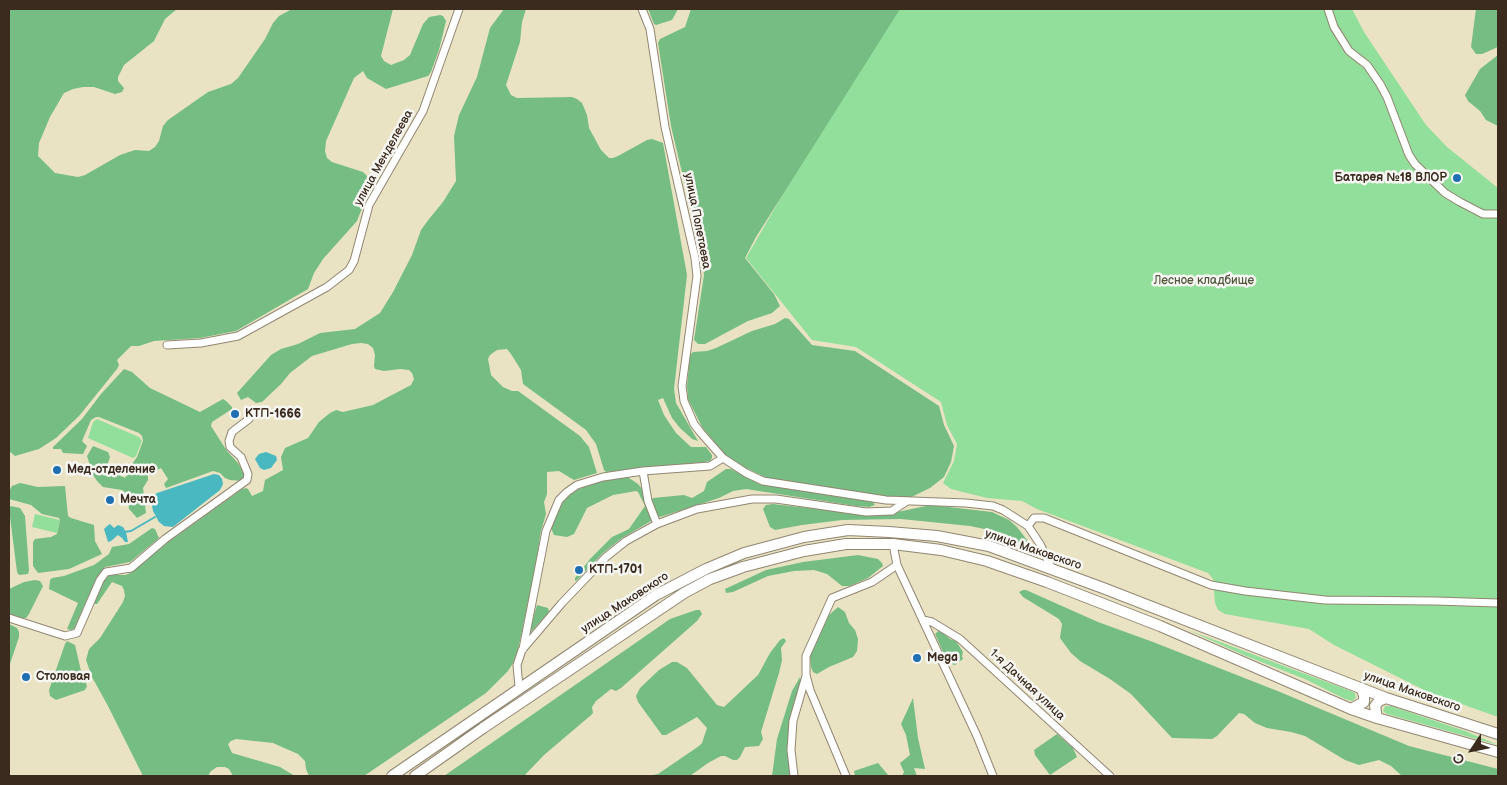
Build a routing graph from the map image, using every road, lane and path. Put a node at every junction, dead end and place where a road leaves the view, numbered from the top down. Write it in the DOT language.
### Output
graph roads {
  1 [pos="459,9"];
  2 [pos="642,9"];
  3 [pos="1328,9"];
  4 [pos="1498,214"];
  5 [pos="167,345"];
  6 [pos="249,419"];
  7 [pos="723,458"];
  8 [pos="643,472"];
  9 [pos="908,501"];
  10 [pos="657,524"];
  11 [pos="1028,526"];
  12 [pos="892,544"];
  13 [pos="897,566"];
  14 [pos="1052,570"];
  15 [pos="1498,603"];
  16 [pos="9,618"];
  17 [pos="923,620"];
  18 [pos="522,650"];
  19 [pos="806,675"];
  20 [pos="519,687"];
  21 [pos="1360,688"];
  22 [pos="1386,698"];
  23 [pos="1352,709"];
  24 [pos="1377,718"];
  25 [pos="1498,734"];
  26 [pos="1498,752"];
  27 [pos="392,776"];
  28 [pos="415,776"];
  29 [pos="794,776"];
  30 [pos="846,776"];
  31 [pos="993,776"];
  32 [pos="1110,776"];
  1 -- 5 [label="street, улица Менделеева"];
  2 -- 7 [label="street, улица Полетаева"];
  3 -- 4 [label="street"];
  6 -- 16 [label="street"];
  7 -- 8 [label="street"];
  7 -- 9 [label="street, улица Полетаева"];
  8 -- 10 [label="street"];
  8 -- 18 [label="street"];
  9 -- 10 [label="street"];
  9 -- 11 [label="street, улица Полетаева"];
  10 -- 18 [label="street"];
  11 -- 14 [label="street"];
  11 -- 15 [label="street"];
  12 -- 13 [label="street"];
  12 -- 23 [label="highway, улица Маковского"];
  12 -- 28 [label="highway, улица Маковского"];
  13 -- 17 [label="street"];
  13 -- 19 [label="street"];
  14 -- 20 [label="highway, улица Маковского"];
  14 -- 21 [label="highway, улица Маковского"];
  17 -- 31 [label="street"];
  17 -- 32 [label="street, 1-я Дачная улица"];
  18 -- 20 [label="street"];
  19 -- 29 [label="street"];
  19 -- 30 [label="street"];
  20 -- 27 [label="highway, улица Маковского"];
  21 -- 22 [label="highway, улица Маковского"];
  21 -- 23 [label="highway"];
  22 -- 24 [label="highway"];
  22 -- 25 [label="highway, улица Маковского"];
  23 -- 24 [label="highway, улица Маковского"];
  24 -- 26 [label="highway, улица Маковского"];
}
